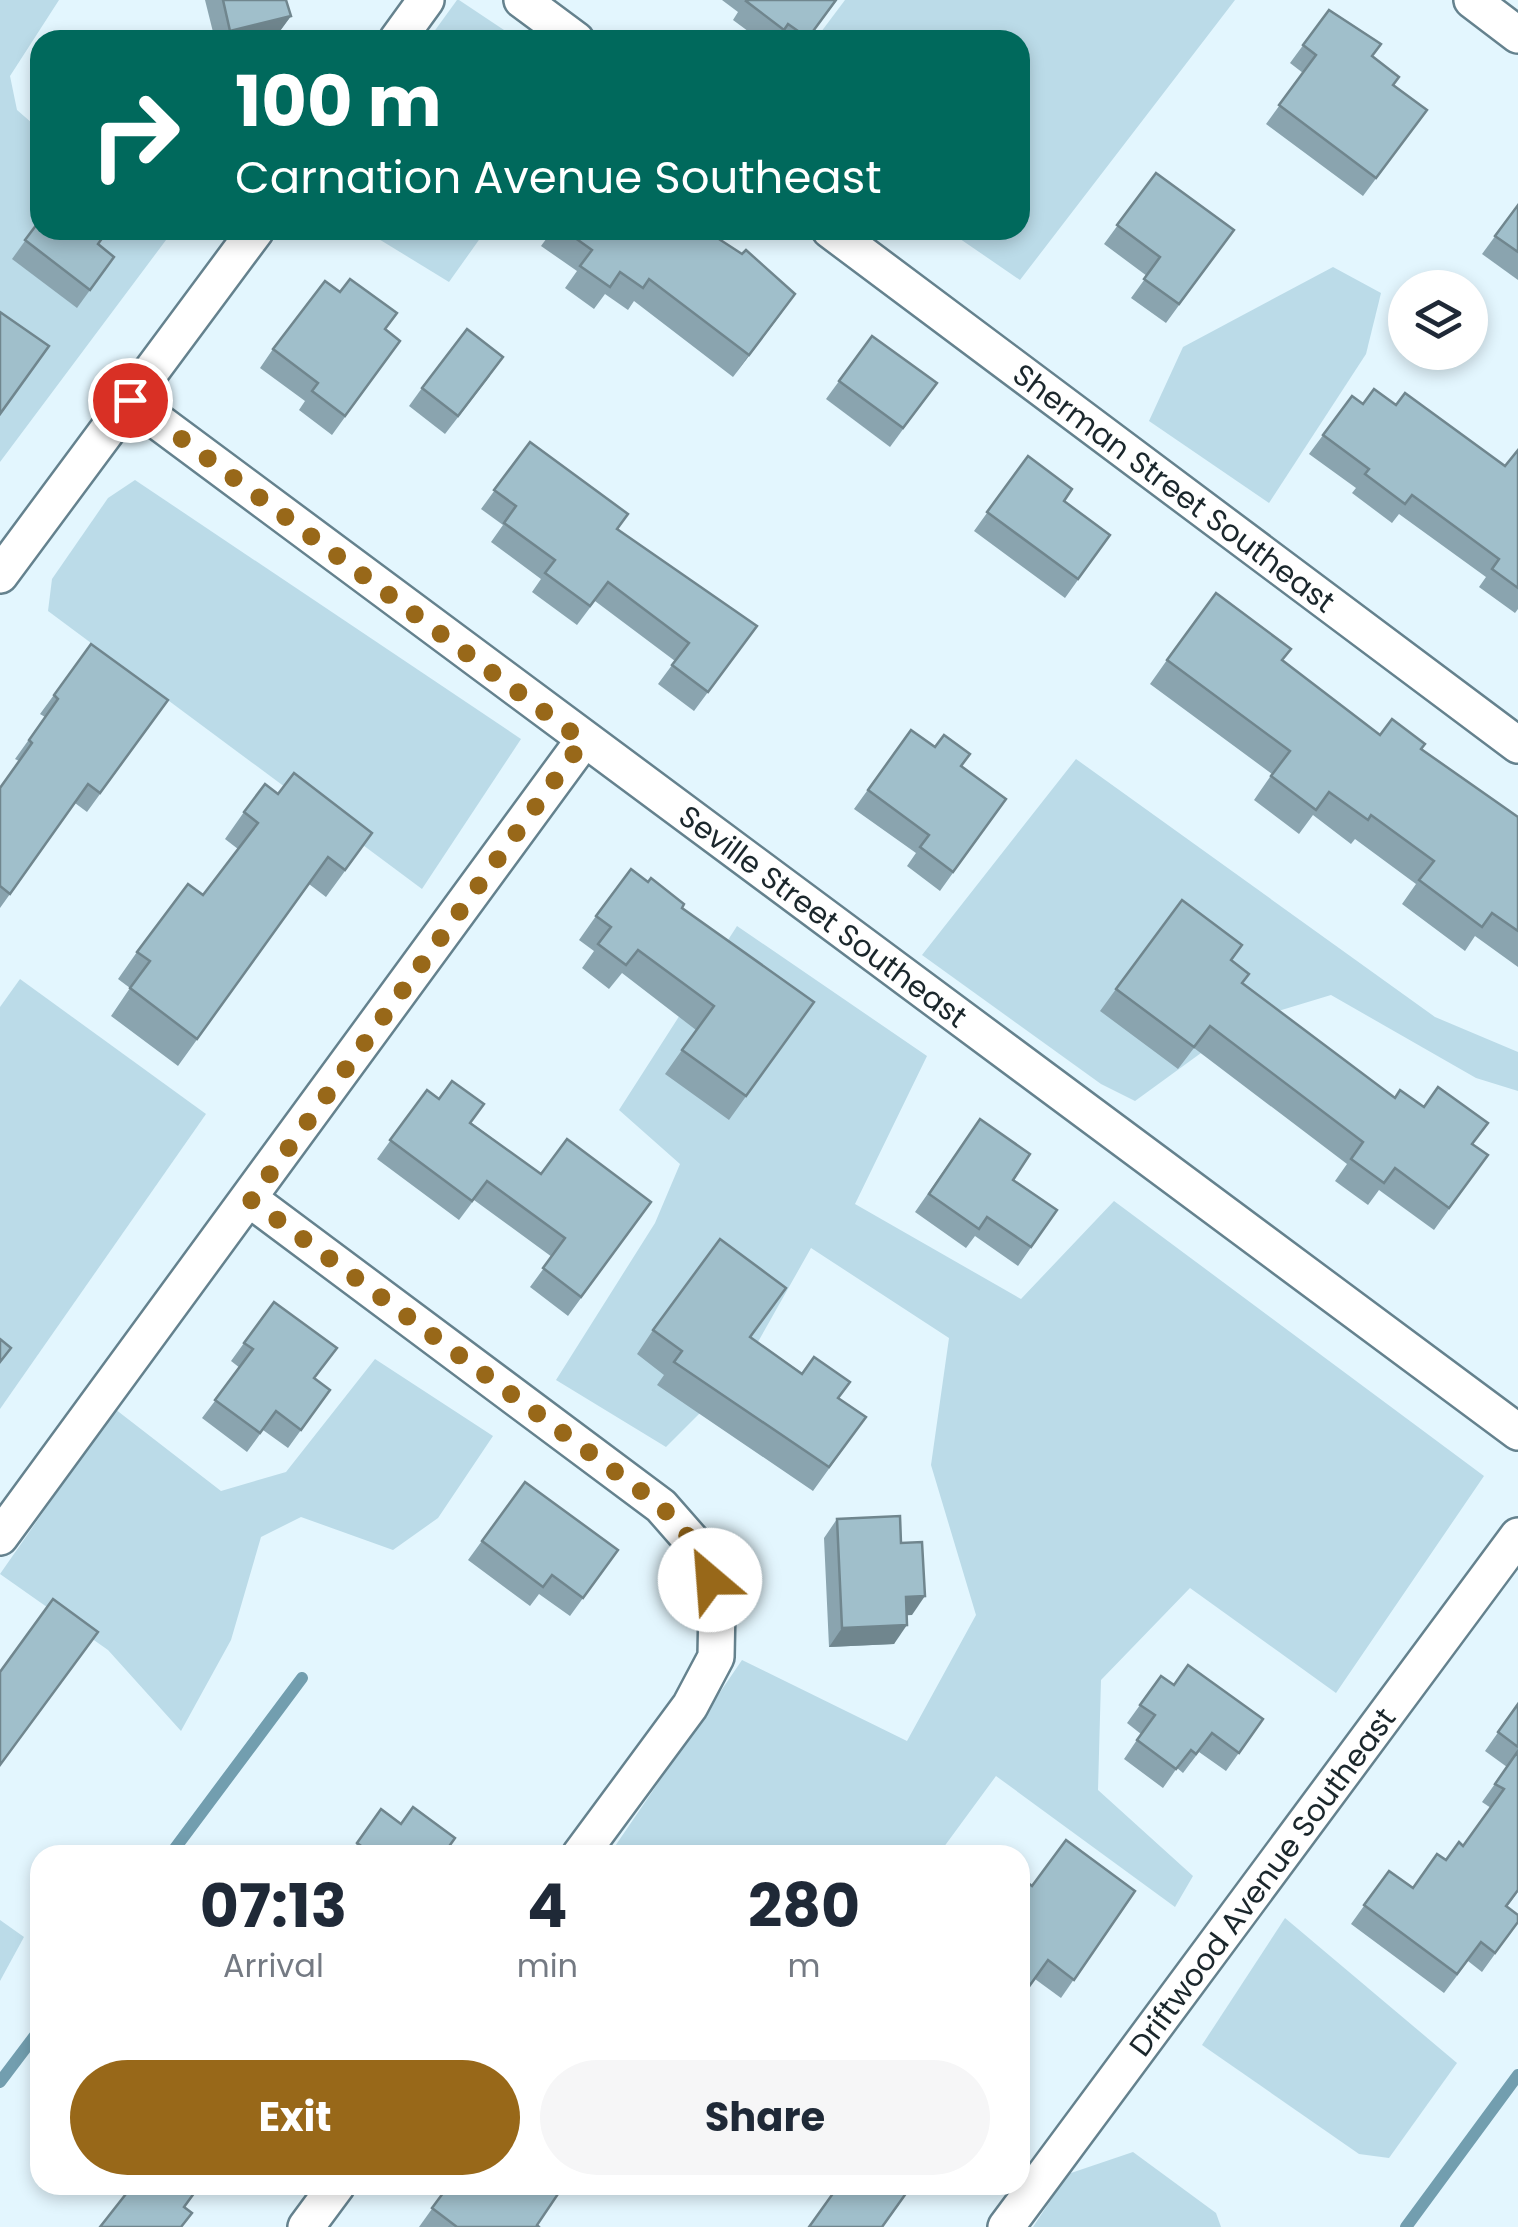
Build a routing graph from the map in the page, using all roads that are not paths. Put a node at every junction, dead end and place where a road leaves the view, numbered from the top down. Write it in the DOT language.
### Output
graph roads {
  1 [pos="426,0"];
  2 [pos="522,0"];
  3 [pos="1472,0"];
  4 [pos="404,30"];
  5 [pos="562,30"];
  6 [pos="1518,35"];
  7 [pos="249,240"];
  8 [pos="843,240"];
  9 [pos="130,400"];
  10 [pos="0,575"];
  11 [pos="583,741"];
  12 [pos="1518,745"];
  13 [pos="251,1200"];
  14 [pos="1518,1432"];
  15 [pos="1518,1536"];
  16 [pos="0,1537"];
  17 [pos="587,1845"];
  18 [pos="330,2195"];
  19 [pos="1030,2195"];
  20 [pos="1030,2195"];
  21 [pos="306,2227"];
  22 [pos="1006,2227"];
  1 -- 4 [label="street"];
  2 -- 5 [label="street"];
  3 -- 6 [label="street"];
  7 -- 9 [label="street"];
  8 -- 12 [label="street, Sherman Street Southeast"];
  9 -- 10 [label="street"];
  9 -- 11 [label="street, Seville Street Southeast"];
  11 -- 13 [label="street"];
  11 -- 14 [label="street, Seville Street Southeast"];
  13 -- 16 [label="street"];
  13 -- 17 [label="street"];
  15 -- 19 [label="street, Driftwood Avenue Southeast"];
  18 -- 21 [label="street"];
  20 -- 22 [label="street, Driftwood Avenue Southeast"];
}
